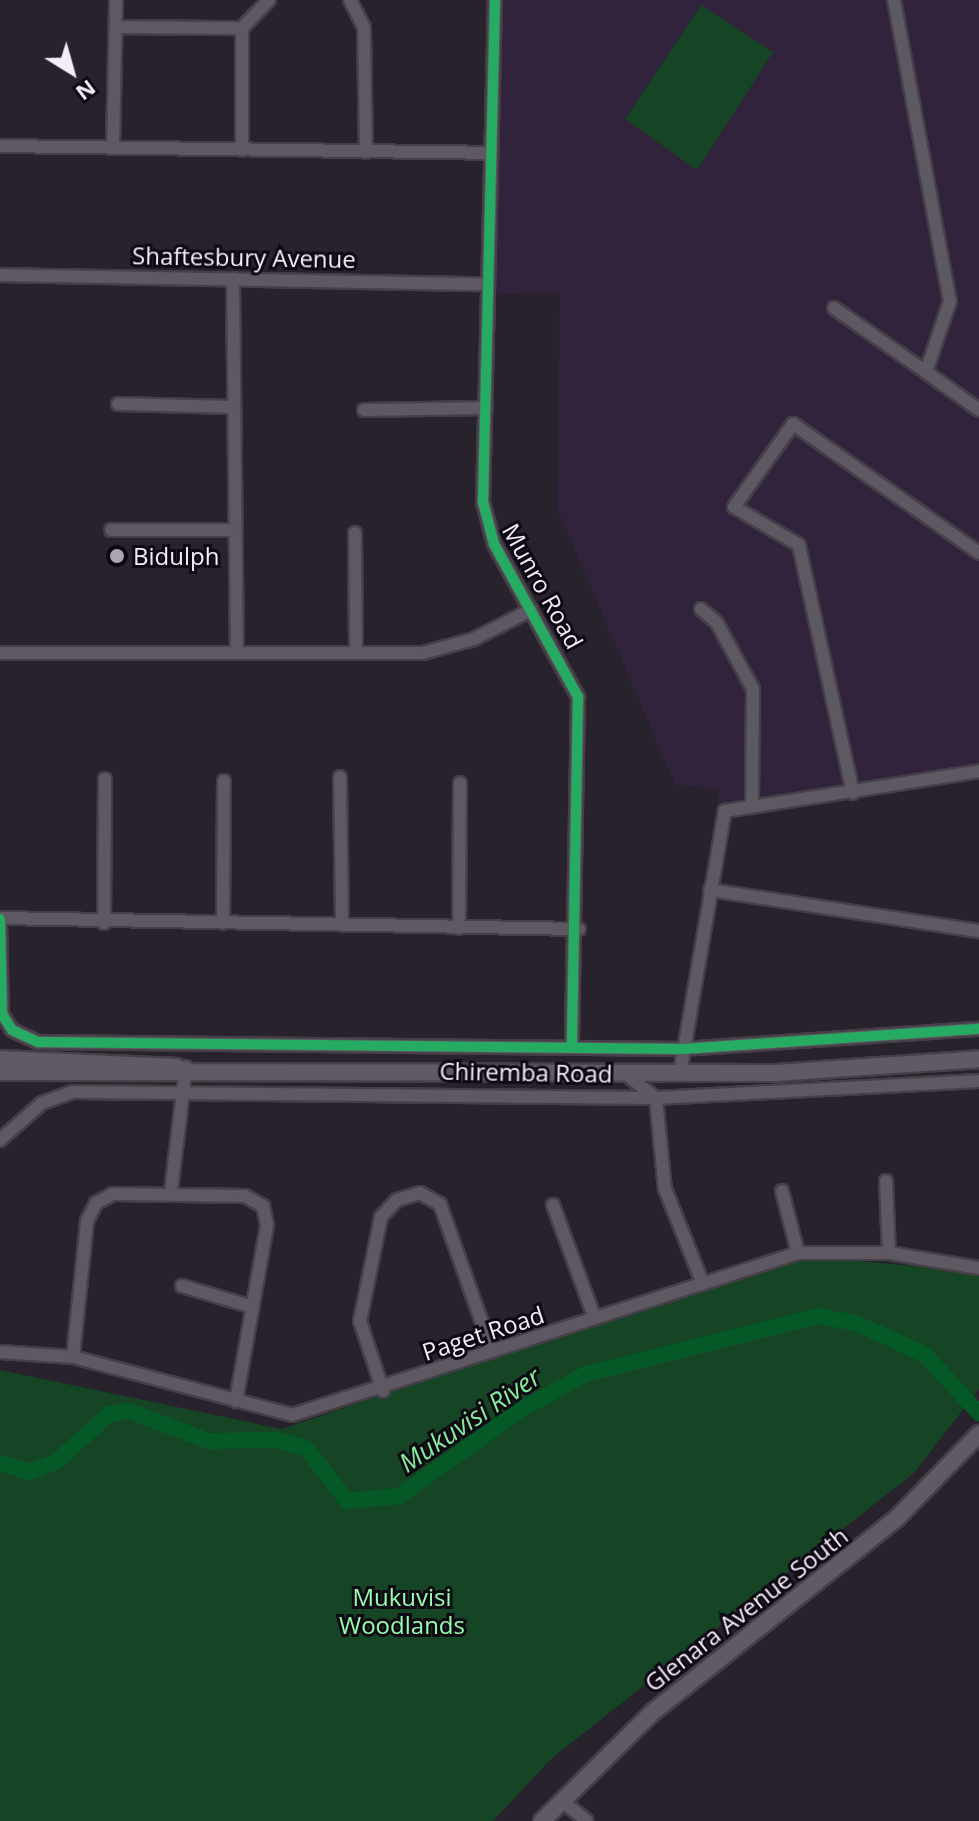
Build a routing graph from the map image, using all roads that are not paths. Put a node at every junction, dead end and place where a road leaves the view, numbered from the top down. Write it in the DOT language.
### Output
graph roads {
  1 [pos="116,0"];
  2 [pos="269,0"];
  3 [pos="350,0"];
  4 [pos="495,0"];
  5 [pos="894,0"];
  6 [pos="117,27"];
  7 [pos="242,28"];
  8 [pos="0,146"];
  9 [pos="113,148"];
  10 [pos="242,150"];
  11 [pos="366,152"];
  12 [pos="489,153"];
  13 [pos="0,275"];
  14 [pos="233,279"];
  15 [pos="487,284"];
  16 [pos="834,308"];
  17 [pos="926,372"];
  18 [pos="118,404"];
  19 [pos="232,407"];
  20 [pos="486,408"];
  21 [pos="364,410"];
  22 [pos="979,410"];
  23 [pos="111,530"];
  24 [pos="233,530"];
  25 [pos="355,533"];
  26 [pos="979,553"];
  27 [pos="701,609"];
  28 [pos="531,610"];
  29 [pos="0,653"];
  30 [pos="237,653"];
  31 [pos="356,653"];
  32 [pos="979,771"];
  33 [pos="340,777"];
  34 [pos="105,779"];
  35 [pos="224,781"];
  36 [pos="460,783"];
  37 [pos="853,793"];
  38 [pos="752,803"];
  39 [pos="710,890"];
  40 [pos="0,919"];
  41 [pos="104,923"];
  42 [pos="223,923"];
  43 [pos="342,925"];
  44 [pos="459,928"];
  45 [pos="579,929"];
  46 [pos="979,931"];
  47 [pos="979,1029"];
  48 [pos="178,1044"];
  49 [pos="572,1045"];
  50 [pos="392,1047"];
  51 [pos="682,1049"];
  52 [pos="0,1050"];
  53 [pos="8,1059"];
  54 [pos="979,1059"];
  55 [pos="182,1067"];
  56 [pos="386,1071"];
  57 [pos="0,1072"];
  58 [pos="680,1073"];
  59 [pos="626,1074"];
  60 [pos="979,1081"];
  61 [pos="178,1094"];
  62 [pos="379,1094"];
  63 [pos="656,1098"];
  64 [pos="0,1140"];
  65 [pos="886,1181"];
  66 [pos="171,1191"];
  67 [pos="782,1191"];
  68 [pos="553,1205"];
  69 [pos="798,1253"];
  70 [pos="889,1253"];
  71 [pos="979,1268"];
  72 [pos="703,1284"];
  73 [pos="182,1286"];
  74 [pos="253,1307"];
  75 [pos="595,1319"];
  76 [pos="492,1351"];
  77 [pos="0,1352"];
  78 [pos="73,1357"];
  79 [pos="383,1391"];
  80 [pos="236,1401"];
  81 [pos="978,1434"];
  82 [pos="561,1800"];
  83 [pos="542,1821"];
  84 [pos="587,1821"];
  1 -- 6 [label="street"];
  2 -- 7 [label="street"];
  3 -- 11 [label="street"];
  4 -- 12 [label="street, Munro Road"];
  5 -- 17 [label="street"];
  6 -- 7 [label="street"];
  6 -- 9 [label="street"];
  7 -- 10 [label="street"];
  8 -- 9 [label="street"];
  9 -- 10 [label="street"];
  10 -- 11 [label="street"];
  11 -- 12 [label="street"];
  12 -- 15 [label="street, Munro Road"];
  13 -- 14 [label="street, Shaftesbury Avenue"];
  14 -- 15 [label="street, Shaftesbury Avenue"];
  14 -- 19 [label="street"];
  15 -- 20 [label="street, Munro Road"];
  16 -- 17 [label="street"];
  17 -- 22 [label="street"];
  18 -- 19 [label="street"];
  19 -- 24 [label="street"];
  20 -- 21 [label="street"];
  20 -- 28 [label="street, Munro Road"];
  23 -- 24 [label="street"];
  24 -- 30 [label="street"];
  25 -- 31 [label="street"];
  26 -- 37 [label="street"];
  27 -- 38 [label="street"];
  28 -- 31 [label="street"];
  28 -- 45 [label="street, Munro Road"];
  29 -- 30 [label="street"];
  30 -- 31 [label="street"];
  32 -- 37 [label="street"];
  33 -- 43 [label="street"];
  34 -- 41 [label="street"];
  35 -- 42 [label="street"];
  36 -- 44 [label="street"];
  37 -- 38 [label="street"];
  38 -- 39 [label="street"];
  39 -- 46 [label="street"];
  39 -- 51 [label="street"];
  40 -- 41 [label="street"];
  40 -- 48 [label="street"];
  41 -- 42 [label="street"];
  42 -- 43 [label="street"];
  43 -- 44 [label="street"];
  44 -- 45 [label="street"];
  45 -- 49 [label="street, Munro Road"];
  47 -- 51 [label="street"];
  48 -- 50 [label="street"];
  48 -- 55 [label="street"];
  49 -- 50 [label="street"];
  49 -- 51 [label="street"];
  50 -- 56 [label="street"];
  51 -- 58 [label="street"];
  52 -- 53 [label="main road"];
  53 -- 55 [label="main road, Chiremba Road"];
  54 -- 58 [label="main road, Chiremba Road"];
  55 -- 56 [label="main road, Chiremba Road"];
  55 -- 57 [label="main road, Chiremba Road"];
  55 -- 61 [label="street"];
  56 -- 59 [label="main road, Chiremba Road"];
  56 -- 62 [label="street"];
  58 -- 59 [label="main road, Chiremba Road"];
  59 -- 63 [label="street"];
  60 -- 63 [label="street, Chiremba Road"];
  61 -- 62 [label="street, Chiremba Road"];
  61 -- 64 [label="street, Chiremba Road"];
  61 -- 66 [label="street"];
  62 -- 63 [label="street, Chiremba Road"];
  63 -- 72 [label="street"];
  65 -- 70 [label="street"];
  66 -- 74 [label="street"];
  66 -- 78 [label="street"];
  67 -- 69 [label="street"];
  68 -- 75 [label="street"];
  69 -- 70 [label="street, Paget Road"];
  69 -- 72 [label="street, Paget Road"];
  70 -- 71 [label="street, Paget Road"];
  72 -- 75 [label="street, Paget Road"];
  73 -- 74 [label="street"];
  74 -- 80 [label="street"];
  75 -- 76 [label="street, Paget Road"];
  76 -- 79 [label="street, Paget Road"];
  76 -- 79 [label="street"];
  77 -- 78 [label="street, Paget Road"];
  78 -- 80 [label="street, Paget Road"];
  79 -- 80 [label="street, Paget Road"];
  81 -- 82 [label="main road, Glenara Avenue South"];
  82 -- 83 [label="main road, Glenara Avenue South"];
  82 -- 84 [label="street"];
}
